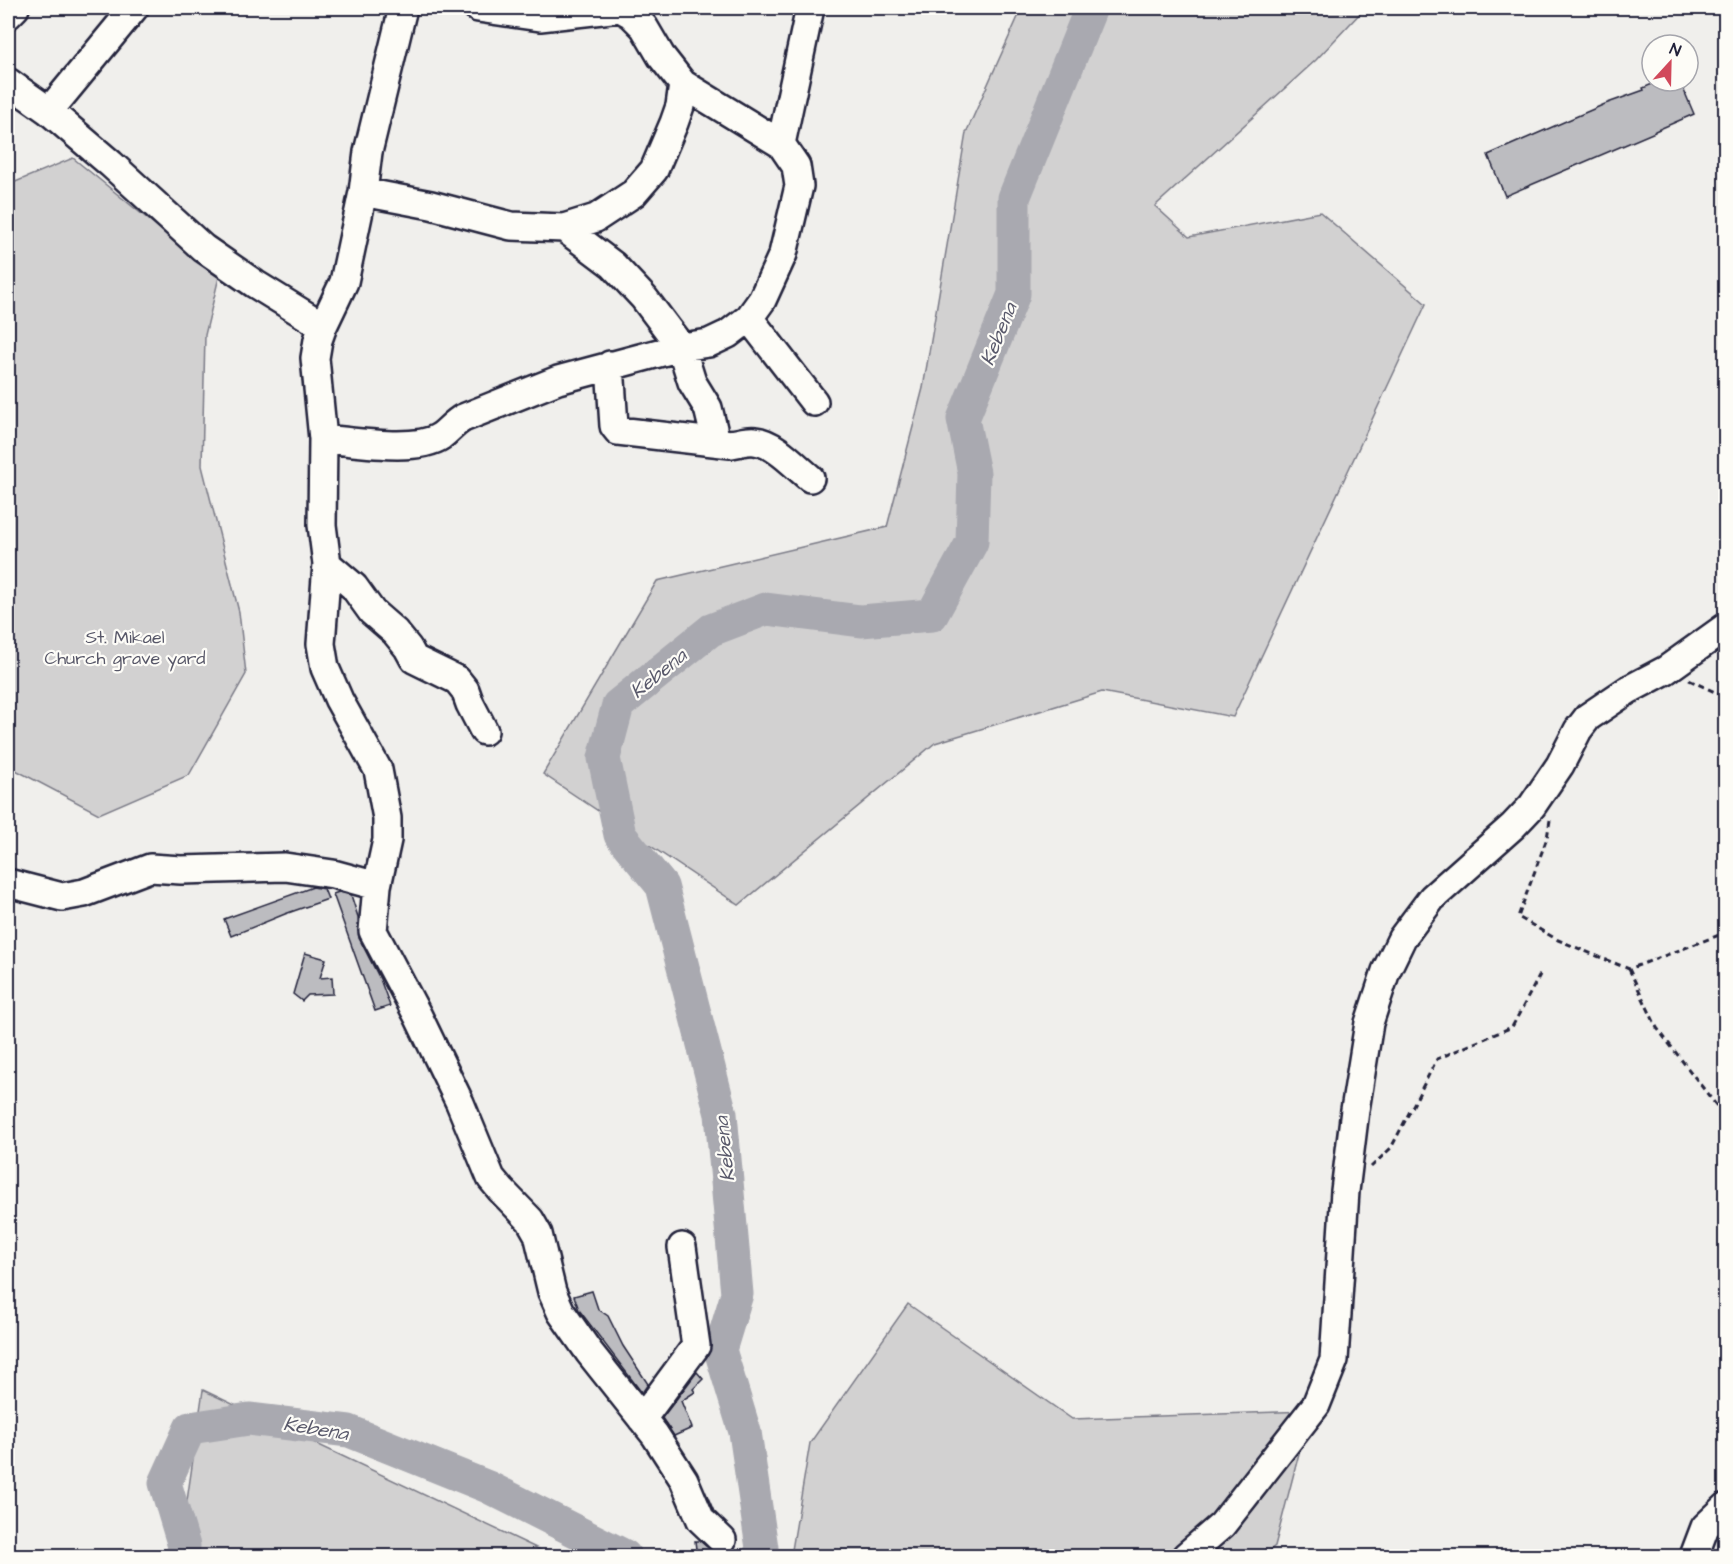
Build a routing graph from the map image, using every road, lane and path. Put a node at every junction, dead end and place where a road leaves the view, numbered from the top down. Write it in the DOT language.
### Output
graph roads {
  1 [pos="15,8"];
  2 [pos="134,8"];
  3 [pos="403,8"];
  4 [pos="478,8"];
  5 [pos="810,8"];
  6 [pos="8,15"];
  7 [pos="8,82"];
  8 [pos="683,84"];
  9 [pos="49,111"];
  10 [pos="781,144"];
  11 [pos="363,192"];
  12 [pos="564,228"];
  13 [pos="749,318"];
  14 [pos="323,326"];
  15 [pos="681,347"];
  16 [pos="610,365"];
  17 [pos="814,402"];
  18 [pos="323,439"];
  19 [pos="716,441"];
  20 [pos="810,478"];
  21 [pos="327,564"];
  22 [pos="1725,627"];
  23 [pos="1666,670"];
  24 [pos="1725,697"];
  25 [pos="484,731"];
  26 [pos="1551,817"];
  27 [pos="8,883"];
  28 [pos="377,886"];
  29 [pos="1725,937"];
  30 [pos="1629,969"];
  31 [pos="1542,971"];
  32 [pos="1725,1118"];
  33 [pos="1345,1191"];
  34 [pos="682,1247"];
  35 [pos="642,1419"];
  36 [pos="1725,1507"];
  37 [pos="722,1540"];
  38 [pos="1186,1557"];
  39 [pos="1694,1557"];
  1 -- 6 [label="street"];
  2 -- 9 [label="street"];
  3 -- 11 [label="street"];
  4 -- 8 [label="street"];
  5 -- 10 [label="street"];
  7 -- 9 [label="street"];
  8 -- 10 [label="street"];
  8 -- 12 [label="street"];
  9 -- 14 [label="street"];
  10 -- 13 [label="street"];
  11 -- 12 [label="street"];
  11 -- 14 [label="street"];
  12 -- 15 [label="street"];
  13 -- 15 [label="street"];
  13 -- 17 [label="street"];
  14 -- 18 [label="street"];
  15 -- 16 [label="street"];
  15 -- 19 [label="street"];
  16 -- 18 [label="street"];
  16 -- 19 [label="street"];
  18 -- 21 [label="street"];
  19 -- 20 [label="street"];
  21 -- 25 [label="street"];
  21 -- 28 [label="street"];
  22 -- 23 [label="street"];
  23 -- 24 [label="path"];
  23 -- 33 [label="street"];
  26 -- 30 [label="path"];
  27 -- 28 [label="street"];
  28 -- 35 [label="street"];
  29 -- 30 [label="path"];
  30 -- 32 [label="path"];
  31 -- 33 [label="path"];
  33 -- 38 [label="street"];
  34 -- 35 [label="street"];
  35 -- 37 [label="street"];
  36 -- 39 [label="street"];
}
